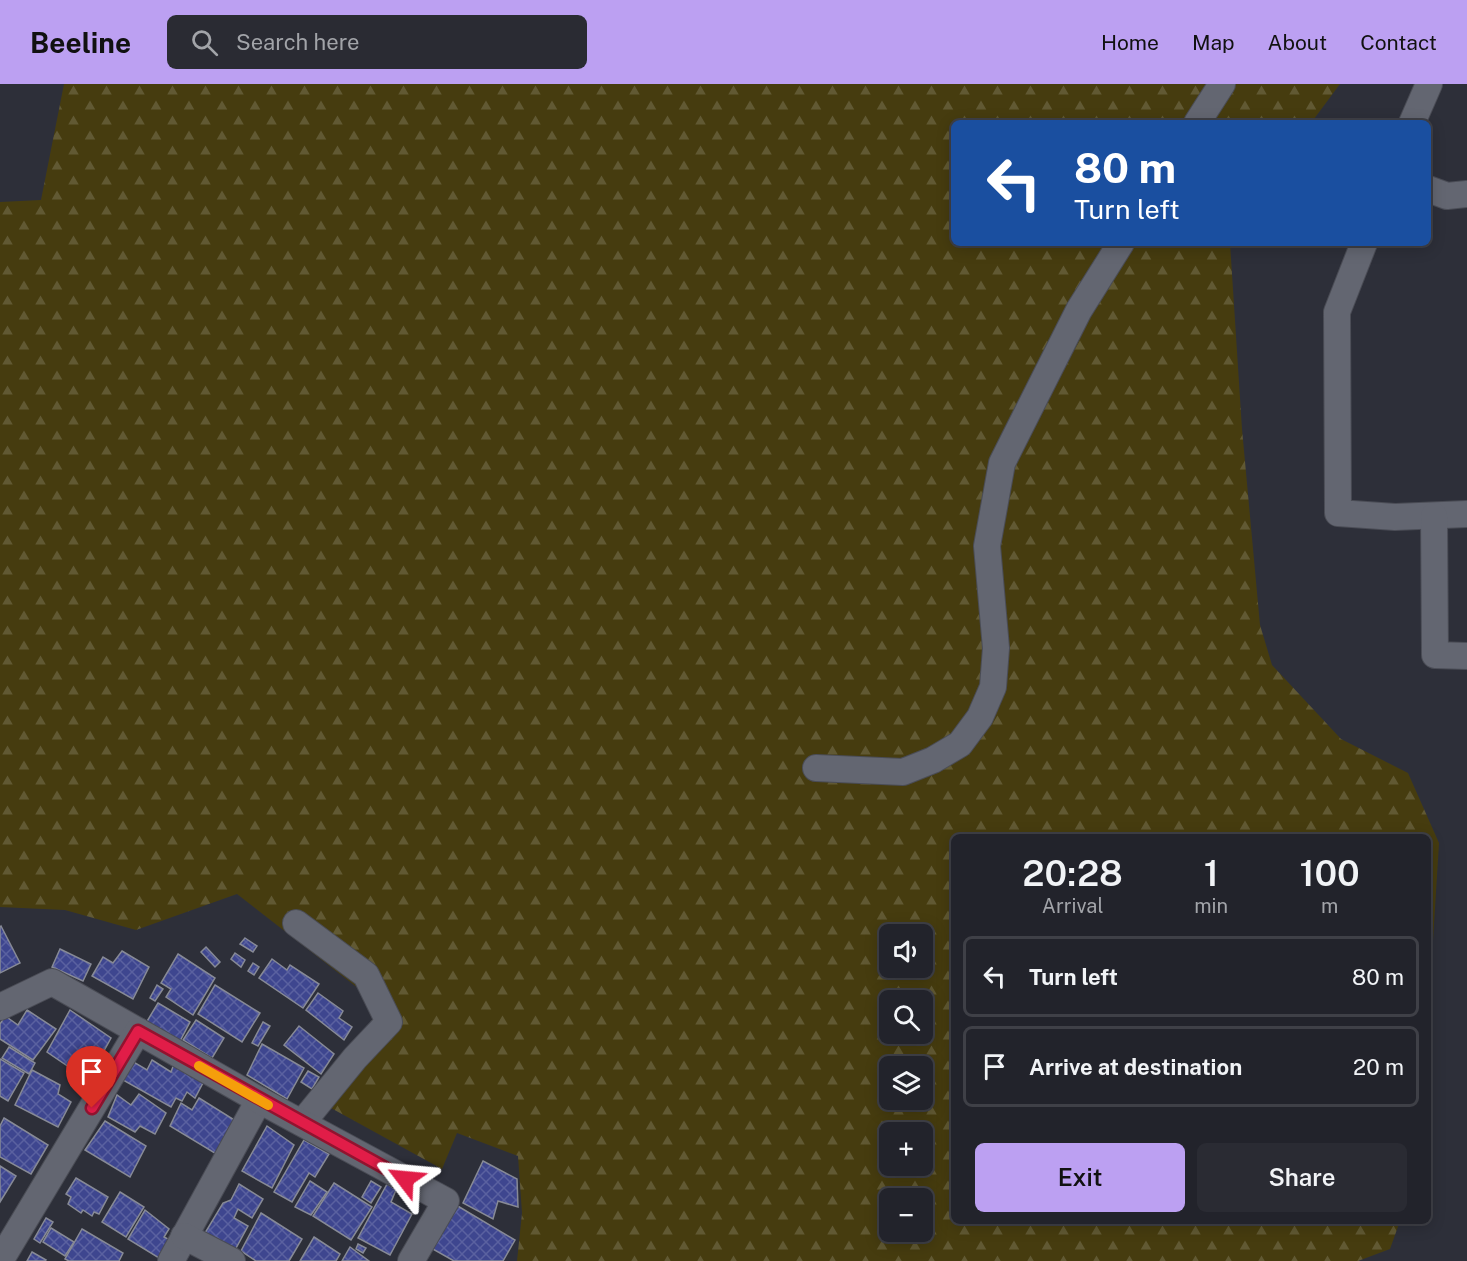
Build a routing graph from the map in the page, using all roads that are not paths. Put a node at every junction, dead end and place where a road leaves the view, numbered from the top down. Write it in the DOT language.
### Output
graph roads {
  1 [pos="1221,84"];
  2 [pos="1429,84"];
  3 [pos="1199,120"];
  4 [pos="1413,120"];
  5 [pos="1431,190"];
  6 [pos="1467,194"];
  7 [pos="1119,246"];
  8 [pos="1363,246"];
  9 [pos="1467,514"];
  10 [pos="1434,516"];
  11 [pos="1467,656"];
  12 [pos="816,768"];
  13 [pos="296,923"];
  14 [pos="0,1007"];
  15 [pos="138,1031"];
  16 [pos="259,1100"];
  17 [pos="302,1123"];
  18 [pos="184,1236"];
  19 [pos="0,1261"];
  20 [pos="171,1261"];
  21 [pos="232,1261"];
  22 [pos="411,1261"];
  1 -- 3 [label="street"];
  2 -- 4 [label="street"];
  5 -- 6 [label="street"];
  7 -- 12 [label="street"];
  8 -- 10 [label="street"];
  9 -- 10 [label="street"];
  10 -- 11 [label="street"];
  13 -- 17 [label="street"];
  14 -- 15 [label="street"];
  15 -- 16 [label="street"];
  15 -- 19 [label="street"];
  16 -- 17 [label="street"];
  16 -- 18 [label="street"];
  17 -- 22 [label="street"];
  18 -- 20 [label="street"];
  18 -- 21 [label="street"];
}
